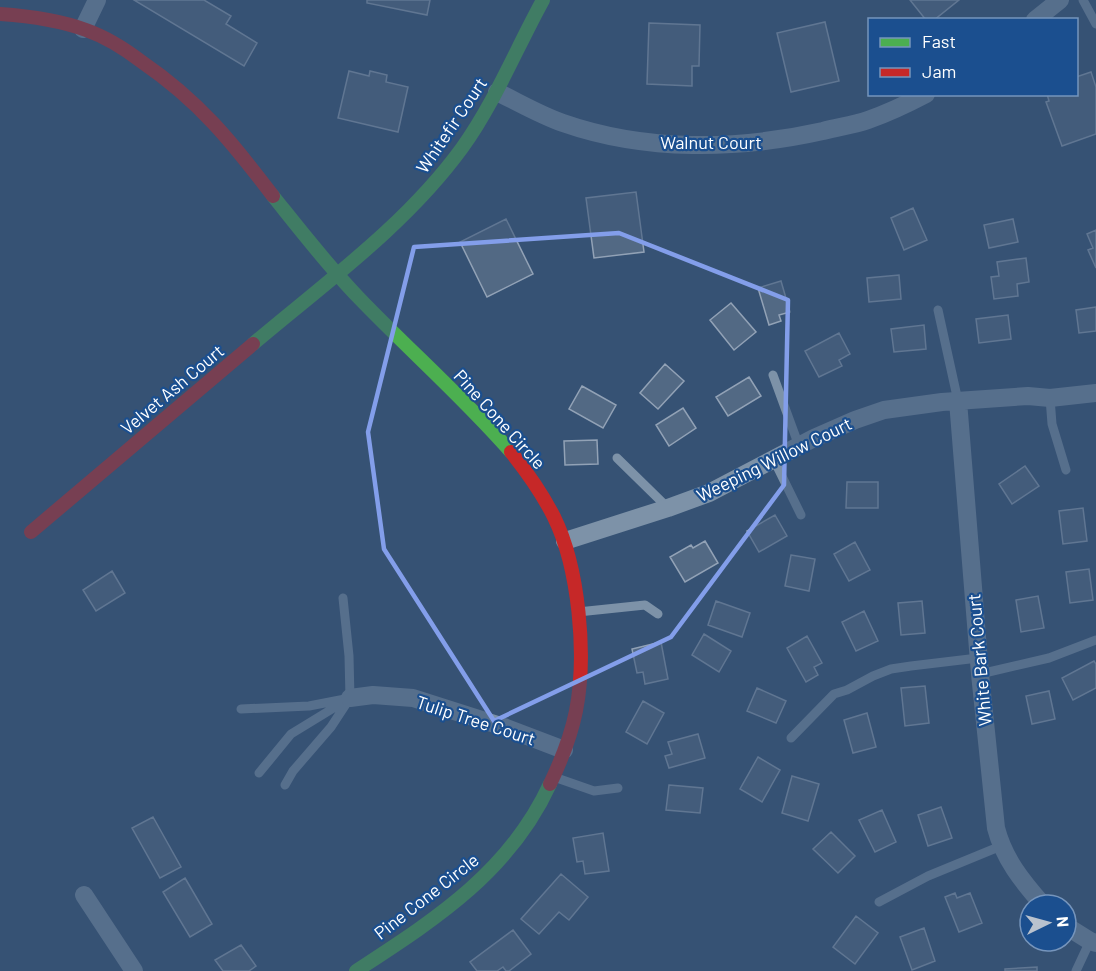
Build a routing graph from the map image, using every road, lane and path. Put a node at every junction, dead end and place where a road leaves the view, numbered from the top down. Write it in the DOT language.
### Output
graph roads {
  1 [pos="97,0"];
  2 [pos="543,0"];
  3 [pos="1060,0"];
  4 [pos="1083,0"];
  5 [pos="0,14"];
  6 [pos="1038,18"];
  7 [pos="1096,24"];
  8 [pos="83,29"];
  9 [pos="497,92"];
  10 [pos="922,96"];
  11 [pos="335,273"];
  12 [pos="938,310"];
  13 [pos="773,375"];
  14 [pos="1096,393"];
  15 [pos="1050,398"];
  16 [pos="958,400"];
  17 [pos="800,446"];
  18 [pos="617,458"];
  19 [pos="774,460"];
  20 [pos="1066,470"];
  21 [pos="668,508"];
  22 [pos="801,515"];
  23 [pos="31,532"];
  24 [pos="565,541"];
  25 [pos="343,598"];
  26 [pos="578,612"];
  27 [pos="658,614"];
  28 [pos="1096,640"];
  29 [pos="979,666"];
  30 [pos="350,698"];
  31 [pos="241,709"];
  32 [pos="791,738"];
  33 [pos="564,750"];
  34 [pos="259,773"];
  35 [pos="554,776"];
  36 [pos="285,785"];
  37 [pos="618,788"];
  38 [pos="1000,846"];
  39 [pos="1033,893"];
  40 [pos="84,895"];
  41 [pos="879,902"];
  42 [pos="1078,933"];
  43 [pos="1093,942"];
  44 [pos="134,971"];
  45 [pos="356,971"];
  46 [pos="1076,971"];
  1 -- 8 [label="street"];
  2 -- 9 [label="street, Whitefir Court"];
  3 -- 6 [label="street"];
  4 -- 7 [label="lane"];
  5 -- 8 [label="street, Pine Cone Circle"];
  8 -- 11 [label="street, Pine Cone Circle"];
  9 -- 10 [label="street, Walnut Court"];
  9 -- 11 [label="street, Whitefir Court"];
  11 -- 23 [label="street, Velvet Ash Court"];
  11 -- 24 [label="street, Pine Cone Circle"];
  12 -- 16 [label="lane"];
  13 -- 17 [label="lane"];
  14 -- 15 [label="street, Weeping Willow Court"];
  15 -- 16 [label="street, Weeping Willow Court"];
  15 -- 20 [label="lane"];
  16 -- 17 [label="street, Weeping Willow Court"];
  16 -- 29 [label="street, White Bark Court"];
  17 -- 19 [label="street, Weeping Willow Court"];
  18 -- 21 [label="lane"];
  19 -- 21 [label="street, Weeping Willow Court"];
  19 -- 22 [label="lane"];
  21 -- 24 [label="street, Weeping Willow Court"];
  24 -- 26 [label="street, Pine Cone Circle"];
  25 -- 30 [label="lane"];
  26 -- 27 [label="lane"];
  26 -- 33 [label="street, Pine Cone Circle"];
  28 -- 29 [label="lane"];
  29 -- 32 [label="lane"];
  29 -- 38 [label="street, White Bark Court"];
  30 -- 31 [label="lane"];
  30 -- 33 [label="street, Tulip Tree Court"];
  30 -- 34 [label="lane"];
  30 -- 36 [label="lane"];
  33 -- 35 [label="street, Pine Cone Circle"];
  35 -- 37 [label="lane"];
  35 -- 45 [label="street, Pine Cone Circle"];
  38 -- 39 [label="street, White Bark Court"];
  38 -- 41 [label="lane"];
  40 -- 44 [label="street"];
  42 -- 43 [label="street"];
  43 -- 46 [label="lane"];
}
